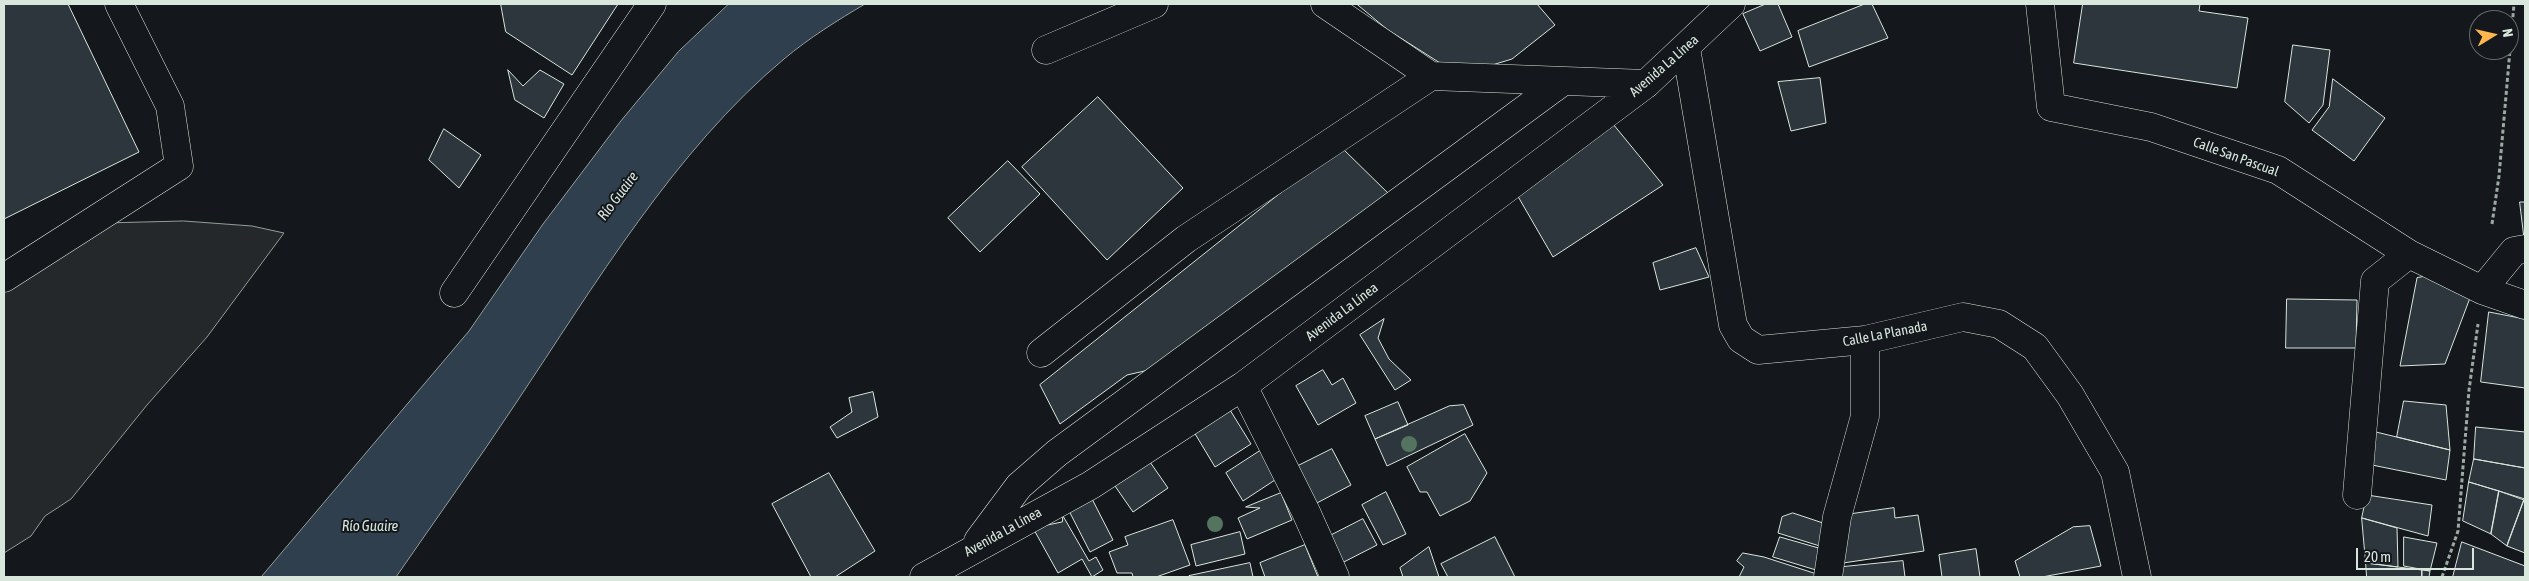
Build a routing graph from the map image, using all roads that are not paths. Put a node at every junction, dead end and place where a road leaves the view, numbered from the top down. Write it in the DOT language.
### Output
graph roads {
  1 [pos="119,4"];
  2 [pos="652,4"];
  3 [pos="1154,4"];
  4 [pos="1325,4"];
  5 [pos="2040,4"];
  6 [pos="1733,6"];
  7 [pos="1686,48"];
  8 [pos="1046,50"];
  9 [pos="1431,76"];
  10 [pos="1562,82"];
  11 [pos="1646,84"];
  12 [pos="2525,249"];
  13 [pos="2409,254"];
  14 [pos="4,278"];
  15 [pos="2482,290"];
  16 [pos="454,294"];
  17 [pos="2525,305"];
  18 [pos="1865,340"];
  19 [pos="1041,353"];
  20 [pos="1243,386"];
  21 [pos="2357,495"];
  22 [pos="973,549"];
  23 [pos="924,577"];
  24 [pos="1335,577"];
  25 [pos="1828,577"];
  26 [pos="2137,577"];
  1 -- 14 [label="street"];
  2 -- 16 [label="street"];
  3 -- 8 [label="street"];
  4 -- 9 [label="street"];
  5 -- 13 [label="street, Calle San Pascual"];
  6 -- 7 [label="street, Avenida La Línea"];
  7 -- 11 [label="street, Avenida La Línea"];
  7 -- 18 [label="street, Calle La Planada"];
  9 -- 10 [label="street"];
  9 -- 19 [label="street"];
  10 -- 11 [label="street"];
  10 -- 22 [label="street"];
  11 -- 20 [label="street, Avenida La Línea"];
  12 -- 15 [label="street"];
  13 -- 15 [label="street, Calle San Pascual"];
  13 -- 21 [label="street"];
  15 -- 17 [label="street, Calle San Pascual"];
  18 -- 25 [label="street"];
  18 -- 26 [label="street, Calle La Planada"];
  20 -- 22 [label="street, Avenida La Línea"];
  20 -- 24 [label="street"];
  22 -- 23 [label="street, Avenida La Línea"];
}
